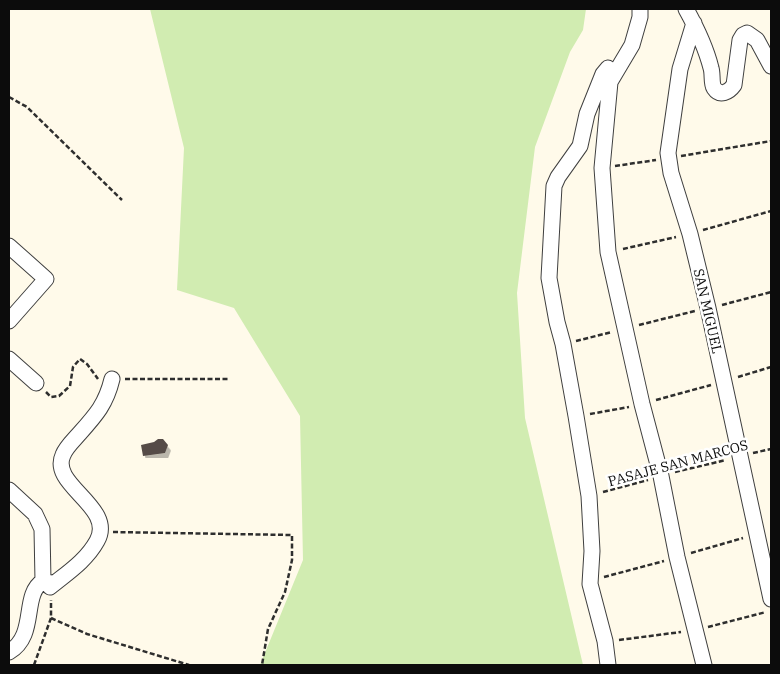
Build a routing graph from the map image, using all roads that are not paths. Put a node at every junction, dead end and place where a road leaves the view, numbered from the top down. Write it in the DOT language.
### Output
graph roads {
  1 [pos="640,9"];
  2 [pos="688,13"];
  3 [pos="623,61"];
  4 [pos="771,66"];
  5 [pos="9,246"];
  6 [pos="9,321"];
  7 [pos="9,359"];
  8 [pos="112,379"];
  9 [pos="36,383"];
  10 [pos="9,490"];
  11 [pos="47,584"];
  12 [pos="771,599"];
  13 [pos="9,652"];
  14 [pos="608,665"];
  15 [pos="704,665"];
  1 -- 3 [label="street"];
  2 -- 4 [label="street"];
  2 -- 12 [label="street, SAN MIGUEL"];
  3 -- 14 [label="street"];
  3 -- 15 [label="street"];
  5 -- 6 [label="street"];
  7 -- 9 [label="street"];
  8 -- 11 [label="street"];
  10 -- 11 [label="street"];
  11 -- 13 [label="street"];
}
